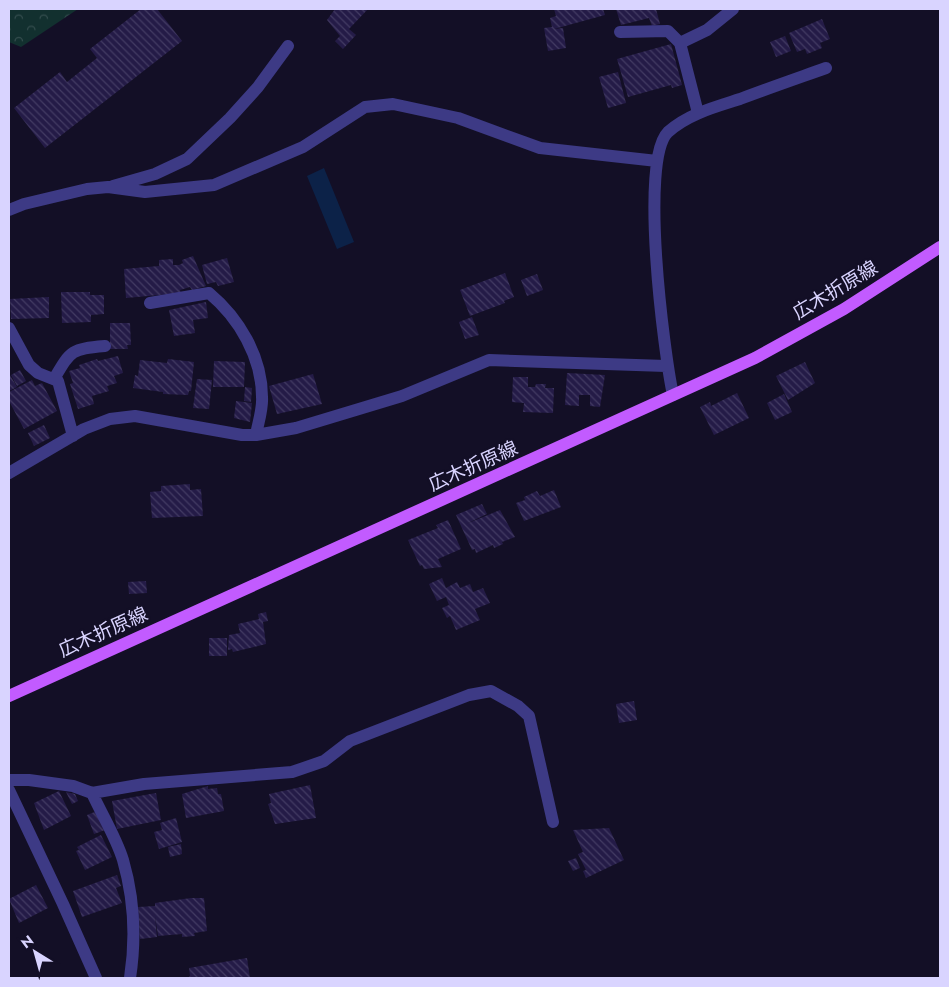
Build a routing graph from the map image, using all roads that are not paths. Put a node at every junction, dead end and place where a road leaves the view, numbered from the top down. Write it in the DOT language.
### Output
graph roads {
  1 [pos="733,9"];
  2 [pos="620,32"];
  3 [pos="680,43"];
  4 [pos="288,46"];
  5 [pos="826,68"];
  6 [pos="698,113"];
  7 [pos="656,161"];
  8 [pos="108,187"];
  9 [pos="9,210"];
  10 [pos="940,247"];
  11 [pos="150,303"];
  12 [pos="9,328"];
  13 [pos="105,346"];
  14 [pos="666,366"];
  15 [pos="54,379"];
  16 [pos="673,395"];
  17 [pos="256,435"];
  18 [pos="73,436"];
  19 [pos="9,473"];
  20 [pos="9,696"];
  21 [pos="9,780"];
  22 [pos="9,790"];
  23 [pos="92,794"];
  24 [pos="553,822"];
  25 [pos="96,978"];
  26 [pos="130,978"];
  1 -- 3 [label="street"];
  2 -- 3 [label="street"];
  3 -- 6 [label="street"];
  4 -- 8 [label="street"];
  5 -- 6 [label="street"];
  6 -- 7 [label="street"];
  7 -- 8 [label="street"];
  7 -- 14 [label="street"];
  8 -- 9 [label="street"];
  10 -- 16 [label="main road, 広木折原線"];
  11 -- 17 [label="street"];
  12 -- 15 [label="street"];
  13 -- 15 [label="street"];
  14 -- 16 [label="street"];
  14 -- 17 [label="street"];
  15 -- 18 [label="street"];
  16 -- 20 [label="main road, 広木折原線"];
  17 -- 18 [label="street"];
  18 -- 19 [label="street"];
  21 -- 23 [label="street"];
  22 -- 25 [label="street"];
  23 -- 24 [label="street"];
  23 -- 26 [label="street"];
}
